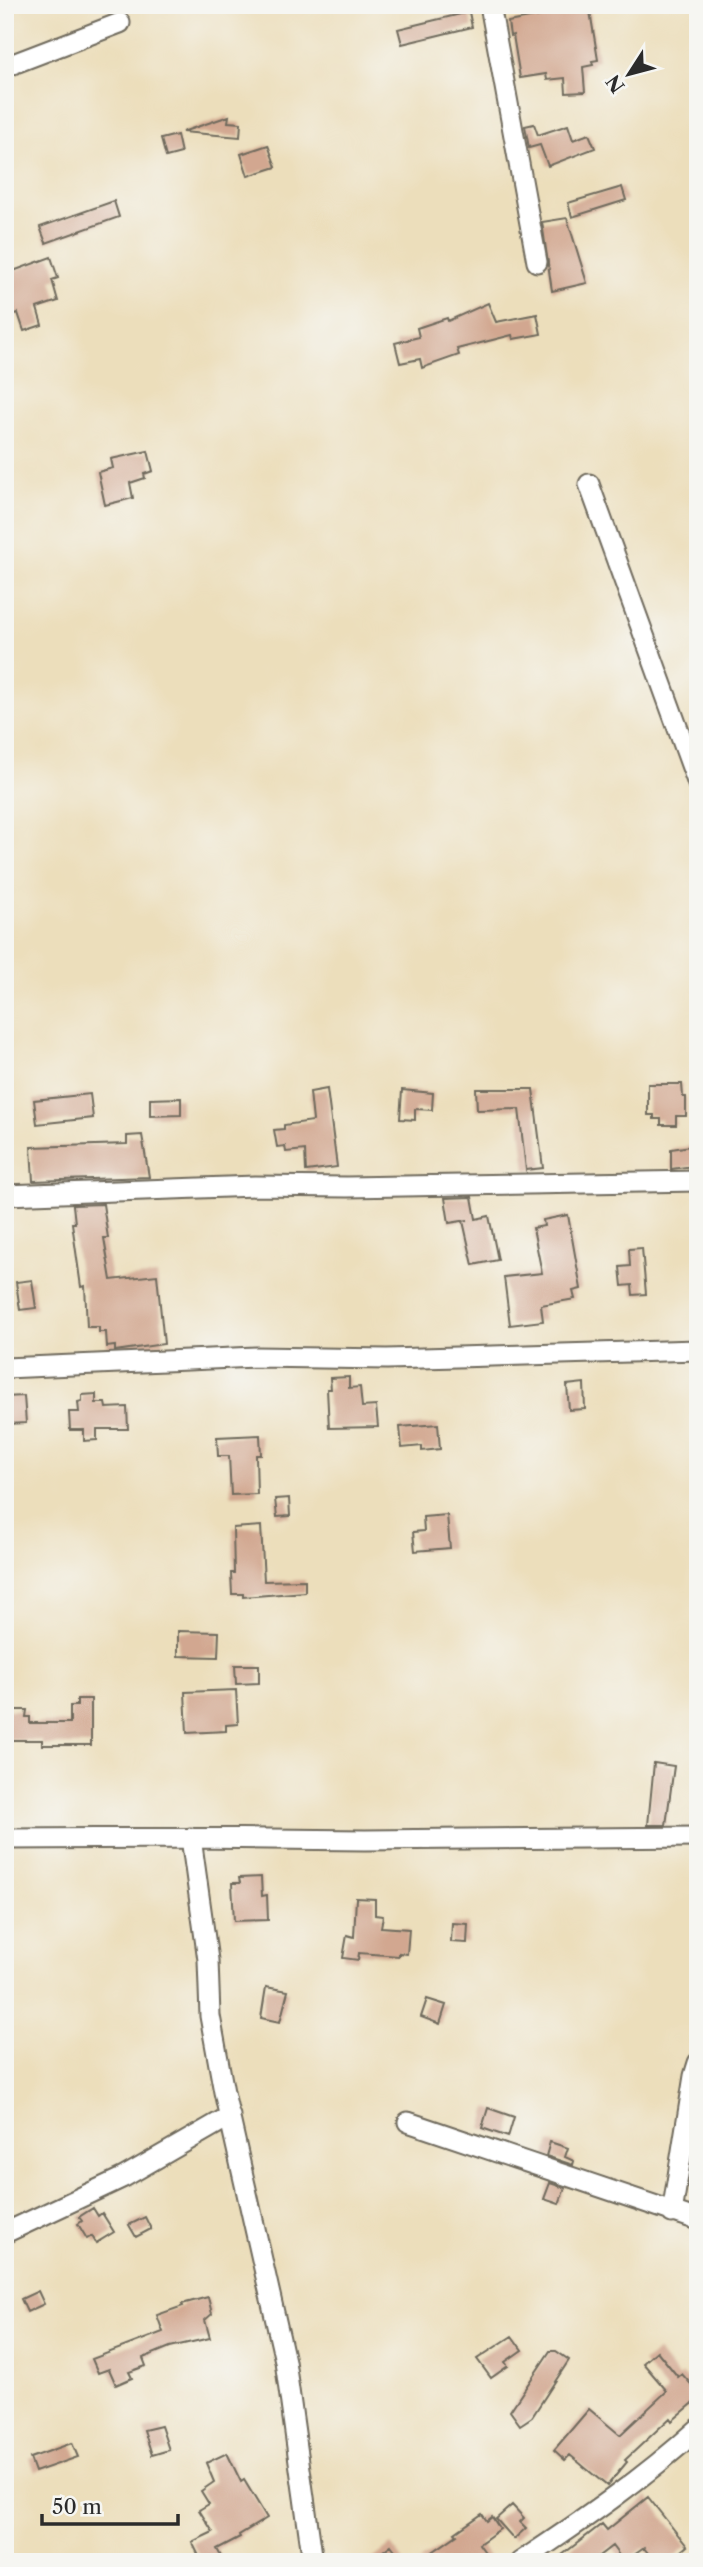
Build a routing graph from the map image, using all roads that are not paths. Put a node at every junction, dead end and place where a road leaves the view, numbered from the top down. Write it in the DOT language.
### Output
graph roads {
  1 [pos="490,5"];
  2 [pos="120,23"];
  3 [pos="5,67"];
  4 [pos="537,262"];
  5 [pos="589,484"];
  6 [pos="698,784"];
  7 [pos="698,1181"];
  8 [pos="5,1195"];
  9 [pos="698,1350"];
  10 [pos="5,1368"];
  11 [pos="698,1837"];
  12 [pos="191,1838"];
  13 [pos="5,1839"];
  14 [pos="698,2063"];
  15 [pos="230,2116"];
  16 [pos="408,2122"];
  17 [pos="672,2213"];
  18 [pos="698,2220"];
  19 [pos="5,2233"];
  20 [pos="698,2429"];
  21 [pos="313,2562"];
  22 [pos="520,2562"];
  1 -- 4 [label="street"];
  2 -- 3 [label="street"];
  5 -- 6 [label="street"];
  7 -- 8 [label="street"];
  9 -- 10 [label="street"];
  11 -- 12 [label="street"];
  12 -- 13 [label="street"];
  12 -- 15 [label="street"];
  14 -- 17 [label="street"];
  15 -- 19 [label="street"];
  15 -- 21 [label="street"];
  16 -- 17 [label="street"];
  17 -- 18 [label="street"];
  20 -- 22 [label="street"];
}
